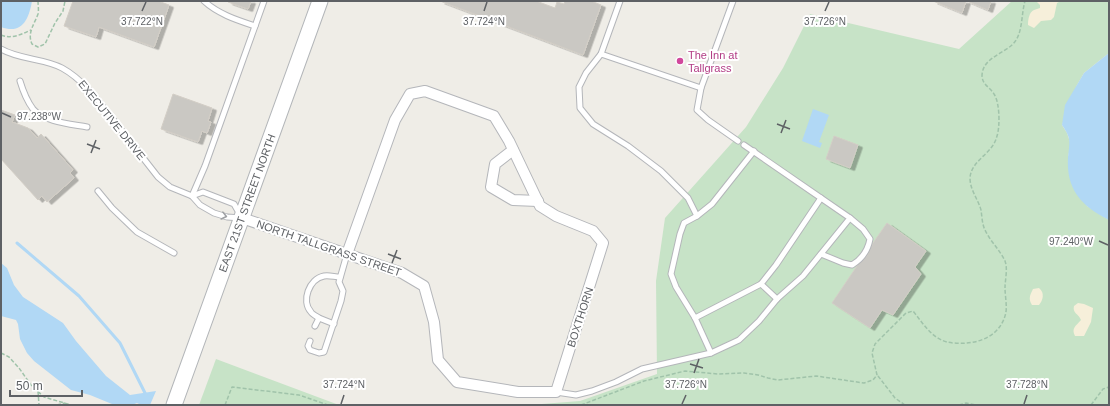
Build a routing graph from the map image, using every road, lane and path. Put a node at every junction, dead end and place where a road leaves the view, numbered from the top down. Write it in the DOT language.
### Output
graph roads {
  1 [pos="38,1"];
  2 [pos="65,1"];
  3 [pos="204,1"];
  4 [pos="264,1"];
  5 [pos="320,1"];
  6 [pos="620,1"];
  7 [pos="733,1"];
  8 [pos="1025,1"];
  9 [pos="255,26"];
  10 [pos="31,30"];
  11 [pos="1,35"];
  12 [pos="1,49"];
  13 [pos="601,54"];
  14 [pos="20,81"];
  15 [pos="701,88"];
  16 [pos="87,127"];
  17 [pos="738,141"];
  18 [pos="744,145"];
  19 [pos="513,150"];
  20 [pos="754,151"];
  21 [pos="98,191"];
  22 [pos="192,196"];
  23 [pos="821,198"];
  24 [pos="538,201"];
  25 [pos="697,216"];
  26 [pos="242,218"];
  27 [pos="850,218"];
  28 [pos="174,253"];
  29 [pos="347,254"];
  30 [pos="821,254"];
  31 [pos="340,277"];
  32 [pos="761,284"];
  33 [pos="777,299"];
  34 [pos="319,318"];
  35 [pos="695,318"];
  36 [pos="334,324"];
  37 [pos="315,326"];
  38 [pos="310,341"];
  39 [pos="1,353"];
  40 [pos="711,353"];
  41 [pos="877,375"];
  42 [pos="1109,387"];
  43 [pos="38,392"];
  44 [pos="556,392"];
  45 [pos="65,402"];
  46 [pos="39,405"];
  47 [pos="57,405"];
  48 [pos="71,405"];
  49 [pos="174,405"];
  50 [pos="225,405"];
  51 [pos="328,405"];
  52 [pos="581,405"];
  53 [pos="905,405"];
  54 [pos="959,405"];
  55 [pos="976,405"];
  56 [pos="1091,405"];
  1 -- 10 [label="path"];
  2 -- 10 [label="path"];
  3 -- 9 [label="lane"];
  4 -- 9 [label="lane"];
  5 -- 26 [label="main road, EAST 21ST STREET NORTH"];
  6 -- 13 [label="lane"];
  7 -- 15 [label="lane"];
  8 -- 41 [label="path"];
  9 -- 22 [label="lane"];
  10 -- 11 [label="path"];
  12 -- 22 [label="lane, EXECUTIVE DRIVE"];
  13 -- 15 [label="lane"];
  13 -- 25 [label="lane"];
  14 -- 16 [label="lane"];
  15 -- 17 [label="lane"];
  18 -- 20 [label="lane"];
  19 -- 24 [label="street"];
  19 -- 24 [label="street"];
  19 -- 29 [label="street"];
  20 -- 23 [label="lane"];
  20 -- 25 [label="lane"];
  21 -- 28 [label="lane"];
  22 -- 26 [label="lane, EXECUTIVE DRIVE, one-way"];
  22 -- 26 [label="lane, EXECUTIVE DRIVE"];
  23 -- 27 [label="lane"];
  23 -- 32 [label="lane"];
  24 -- 44 [label="street, BOXTHORN"];
  25 -- 35 [label="lane"];
  26 -- 29 [label="street, NORTH TALLGRASS STREET"];
  26 -- 49 [label="main road, EAST 21ST STREET NORTH"];
  27 -- 30 [label="lane"];
  27 -- 30 [label="lane"];
  29 -- 31 [label="lane"];
  29 -- 44 [label="street, NORTH TALLGRASS STREET"];
  30 -- 33 [label="lane"];
  31 -- 34 [label="lane"];
  31 -- 36 [label="lane"];
  32 -- 33 [label="lane"];
  32 -- 35 [label="lane"];
  33 -- 40 [label="lane"];
  34 -- 36 [label="lane"];
  34 -- 37 [label="lane"];
  35 -- 40 [label="lane"];
  36 -- 38 [label="lane"];
  39 -- 43 [label="path"];
  40 -- 44 [label="lane"];
  41 -- 52 [label="path"];
  41 -- 53 [label="path"];
  42 -- 56 [label="path"];
  43 -- 45 [label="path"];
  43 -- 46 [label="path"];
  45 -- 47 [label="path"];
  45 -- 48 [label="path"];
  50 -- 51 [label="path"];
  54 -- 55 [label="path"];
}
